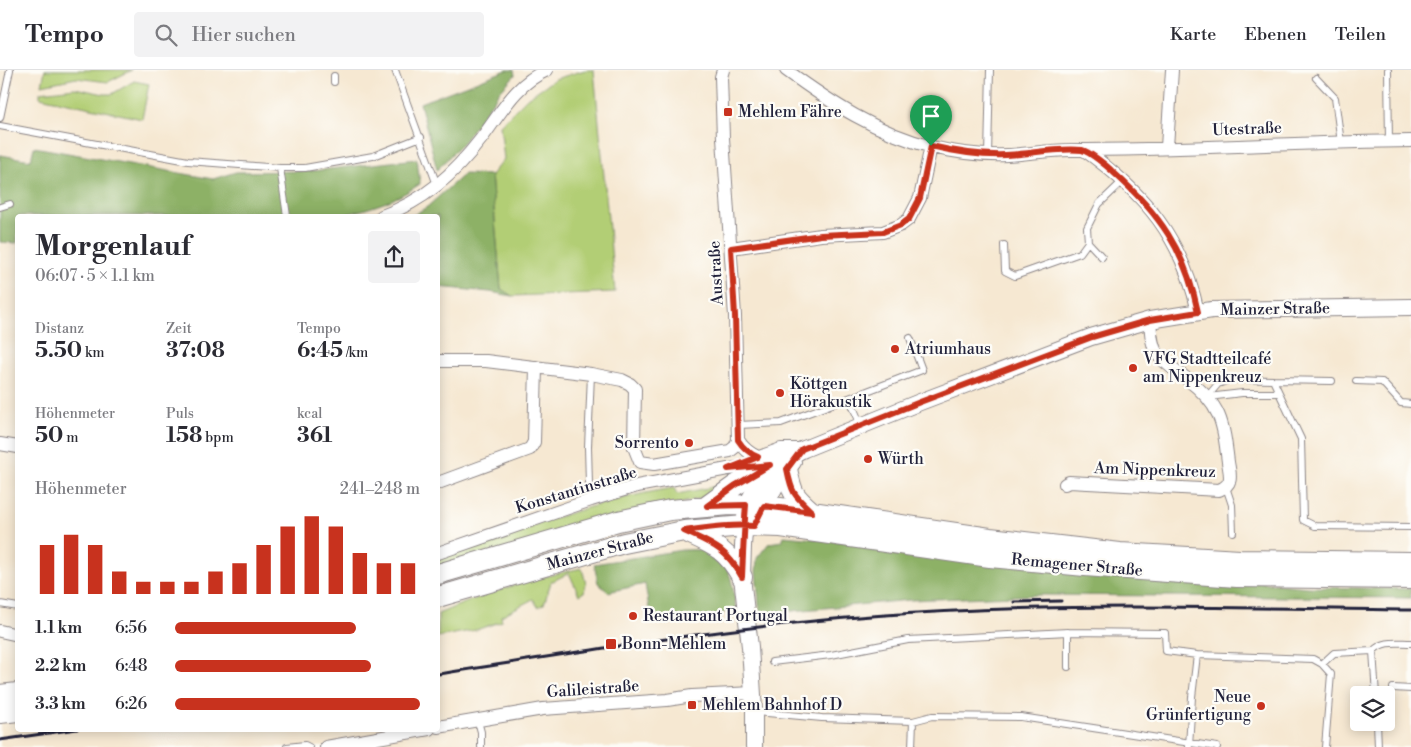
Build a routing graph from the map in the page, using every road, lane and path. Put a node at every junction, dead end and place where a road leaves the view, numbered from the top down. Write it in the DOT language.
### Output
graph roads {
  1 [pos="10,70"];
  2 [pos="395,70"];
  3 [pos="547,70"];
  4 [pos="786,70"];
  5 [pos="990,70"];
  6 [pos="1172,70"];
  7 [pos="1388,70"];
  8 [pos="720,72"];
  9 [pos="1316,78"];
  10 [pos="0,118"];
  11 [pos="0,126"];
  12 [pos="420,137"];
  13 [pos="1411,141"];
  14 [pos="1389,142"];
  15 [pos="1341,143"];
  16 [pos="931,146"];
  17 [pos="1167,147"];
  18 [pos="1084,150"];
  19 [pos="988,156"];
  20 [pos="280,168"];
  21 [pos="1123,181"];
  22 [pos="437,185"];
  23 [pos="10,204"];
  24 [pos="0,207"];
  25 [pos="287,214"];
  26 [pos="388,214"];
  27 [pos="1088,242"];
  28 [pos="1004,246"];
  29 [pos="731,248"];
  30 [pos="1102,257"];
  31 [pos="1411,307"];
  32 [pos="1198,312"];
  33 [pos="1150,320"];
  34 [pos="910,338"];
  35 [pos="440,361"];
  36 [pos="536,366"];
  37 [pos="591,374"];
  38 [pos="1273,380"];
  39 [pos="1332,381"];
  40 [pos="1356,381"];
  41 [pos="1279,393"];
  42 [pos="1207,397"];
  43 [pos="849,398"];
  44 [pos="1411,404"];
  45 [pos="738,425"];
  46 [pos="860,425"];
  47 [pos="738,440"];
  48 [pos="0,444"];
  49 [pos="15,446"];
  50 [pos="771,464"];
  51 [pos="440,482"];
  52 [pos="589,484"];
  53 [pos="1065,484"];
  54 [pos="1226,487"];
  55 [pos="707,506"];
  56 [pos="755,506"];
  57 [pos="812,512"];
  58 [pos="749,526"];
  59 [pos="1411,527"];
  60 [pos="684,531"];
  61 [pos="1233,532"];
  62 [pos="440,552"];
  63 [pos="1411,562"];
  64 [pos="440,573"];
  65 [pos="742,577"];
  66 [pos="1411,579"];
  67 [pos="440,596"];
  68 [pos="0,604"];
  69 [pos="15,606"];
  70 [pos="0,631"];
  71 [pos="1068,632"];
  72 [pos="15,634"];
  73 [pos="1411,643"];
  74 [pos="1373,651"];
  75 [pos="1197,655"];
  76 [pos="772,662"];
  77 [pos="1322,664"];
  78 [pos="1068,667"];
  79 [pos="1375,686"];
  80 [pos="1395,688"];
  81 [pos="1411,690"];
  82 [pos="15,693"];
  83 [pos="753,693"];
  84 [pos="0,695"];
  85 [pos="15,710"];
  86 [pos="754,712"];
  87 [pos="0,713"];
  88 [pos="478,721"];
  89 [pos="913,721"];
  90 [pos="440,727"];
  91 [pos="1377,731"];
  92 [pos="412,732"];
  93 [pos="1189,745"];
  94 [pos="287,747"];
  95 [pos="309,747"];
  96 [pos="326,747"];
  97 [pos="481,747"];
  98 [pos="754,747"];
  99 [pos="912,747"];
  100 [pos="1217,747"];
  101 [pos="1325,747"];
  102 [pos="1378,747"];
  1 -- 10 [label="lane"];
  2 -- 12 [label="lane"];
  3 -- 22 [label="street"];
  4 -- 16 [label="street, Utestraße"];
  5 -- 19 [label="lane"];
  6 -- 17 [label="street"];
  7 -- 14 [label="lane"];
  8 -- 29 [label="street, Austraße"];
  9 -- 15 [label="lane"];
  11 -- 20 [label="lane"];
  12 -- 20 [label="lane"];
  12 -- 22 [label="lane"];
  13 -- 14 [label="street, Utestraße"];
  14 -- 15 [label="street, Utestraße"];
  15 -- 17 [label="street, Utestraße"];
  16 -- 19 [label="street, Utestraße"];
  16 -- 29 [label="street"];
  17 -- 18 [label="street, Utestraße"];
  18 -- 19 [label="street, Utestraße"];
  18 -- 21 [label="street"];
  20 -- 25 [label="lane"];
  21 -- 27 [label="lane"];
  21 -- 32 [label="street"];
  22 -- 26 [label="street"];
  23 -- 24 [label="lane"];
  27 -- 28 [label="lane"];
  27 -- 30 [label="lane"];
  29 -- 45 [label="street, Austraße"];
  31 -- 32 [label="street, Mainzer Straße"];
  32 -- 33 [label="street, Mainzer Straße"];
  33 -- 42 [label="street, Am Nippenkreuz"];
  33 -- 46 [label="street, Mainzer Straße"];
  34 -- 43 [label="lane"];
  35 -- 36 [label="street"];
  36 -- 37 [label="street"];
  36 -- 51 [label="street"];
  37 -- 47 [label="street"];
  37 -- 52 [label="lane"];
  38 -- 39 [label="lane"];
  38 -- 41 [label="lane"];
  38 -- 42 [label="lane"];
  40 -- 44 [label="lane"];
  41 -- 42 [label="lane"];
  41 -- 59 [label="lane"];
  42 -- 54 [label="street, Am Nippenkreuz"];
  43 -- 45 [label="lane"];
  43 -- 46 [label="lane"];
  45 -- 47 [label="street, Austraße"];
  46 -- 50 [label="street, Mainzer Straße"];
  47 -- 50 [label="street"];
  48 -- 49 [label="street"];
  50 -- 55 [label="main road"];
  50 -- 56 [label="street"];
  50 -- 57 [label="main road"];
  50 -- 62 [label="street, Konstantinstraße"];
  53 -- 54 [label="street, Am Nippenkreuz"];
  54 -- 61 [label="lane"];
  55 -- 56 [label="main road, Mainzer Straße"];
  55 -- 64 [label="main road, Mainzer Straße"];
  56 -- 57 [label="main road, Remagener Straße"];
  56 -- 58 [label="street"];
  57 -- 63 [label="main road, Remagener Straße"];
  58 -- 60 [label="main road, Mainzer Straße"];
  58 -- 65 [label="street"];
  58 -- 66 [label="main road, Remagener Straße"];
  60 -- 65 [label="main road"];
  60 -- 67 [label="main road, Mainzer Straße"];
  65 -- 83 [label="street"];
  68 -- 69 [label="lane"];
  70 -- 72 [label="street"];
  71 -- 75 [label="lane"];
  71 -- 76 [label="lane"];
  71 -- 78 [label="lane"];
  73 -- 74 [label="lane"];
  74 -- 77 [label="lane"];
  74 -- 79 [label="lane"];
  75 -- 77 [label="lane"];
  75 -- 93 [label="lane"];
  77 -- 101 [label="lane"];
  80 -- 81 [label="lane"];
  82 -- 84 [label="main road"];
  83 -- 86 [label="street"];
  83 -- 88 [label="street, Galileistraße"];
  85 -- 87 [label="main road"];
  86 -- 89 [label="lane"];
  86 -- 98 [label="street"];
  88 -- 90 [label="street, Galileistraße"];
  88 -- 97 [label="lane"];
  89 -- 93 [label="lane"];
  89 -- 99 [label="lane"];
  91 -- 102 [label="lane"];
  92 -- 96 [label="street"];
  93 -- 100 [label="lane"];
  94 -- 95 [label="lane"];
}
